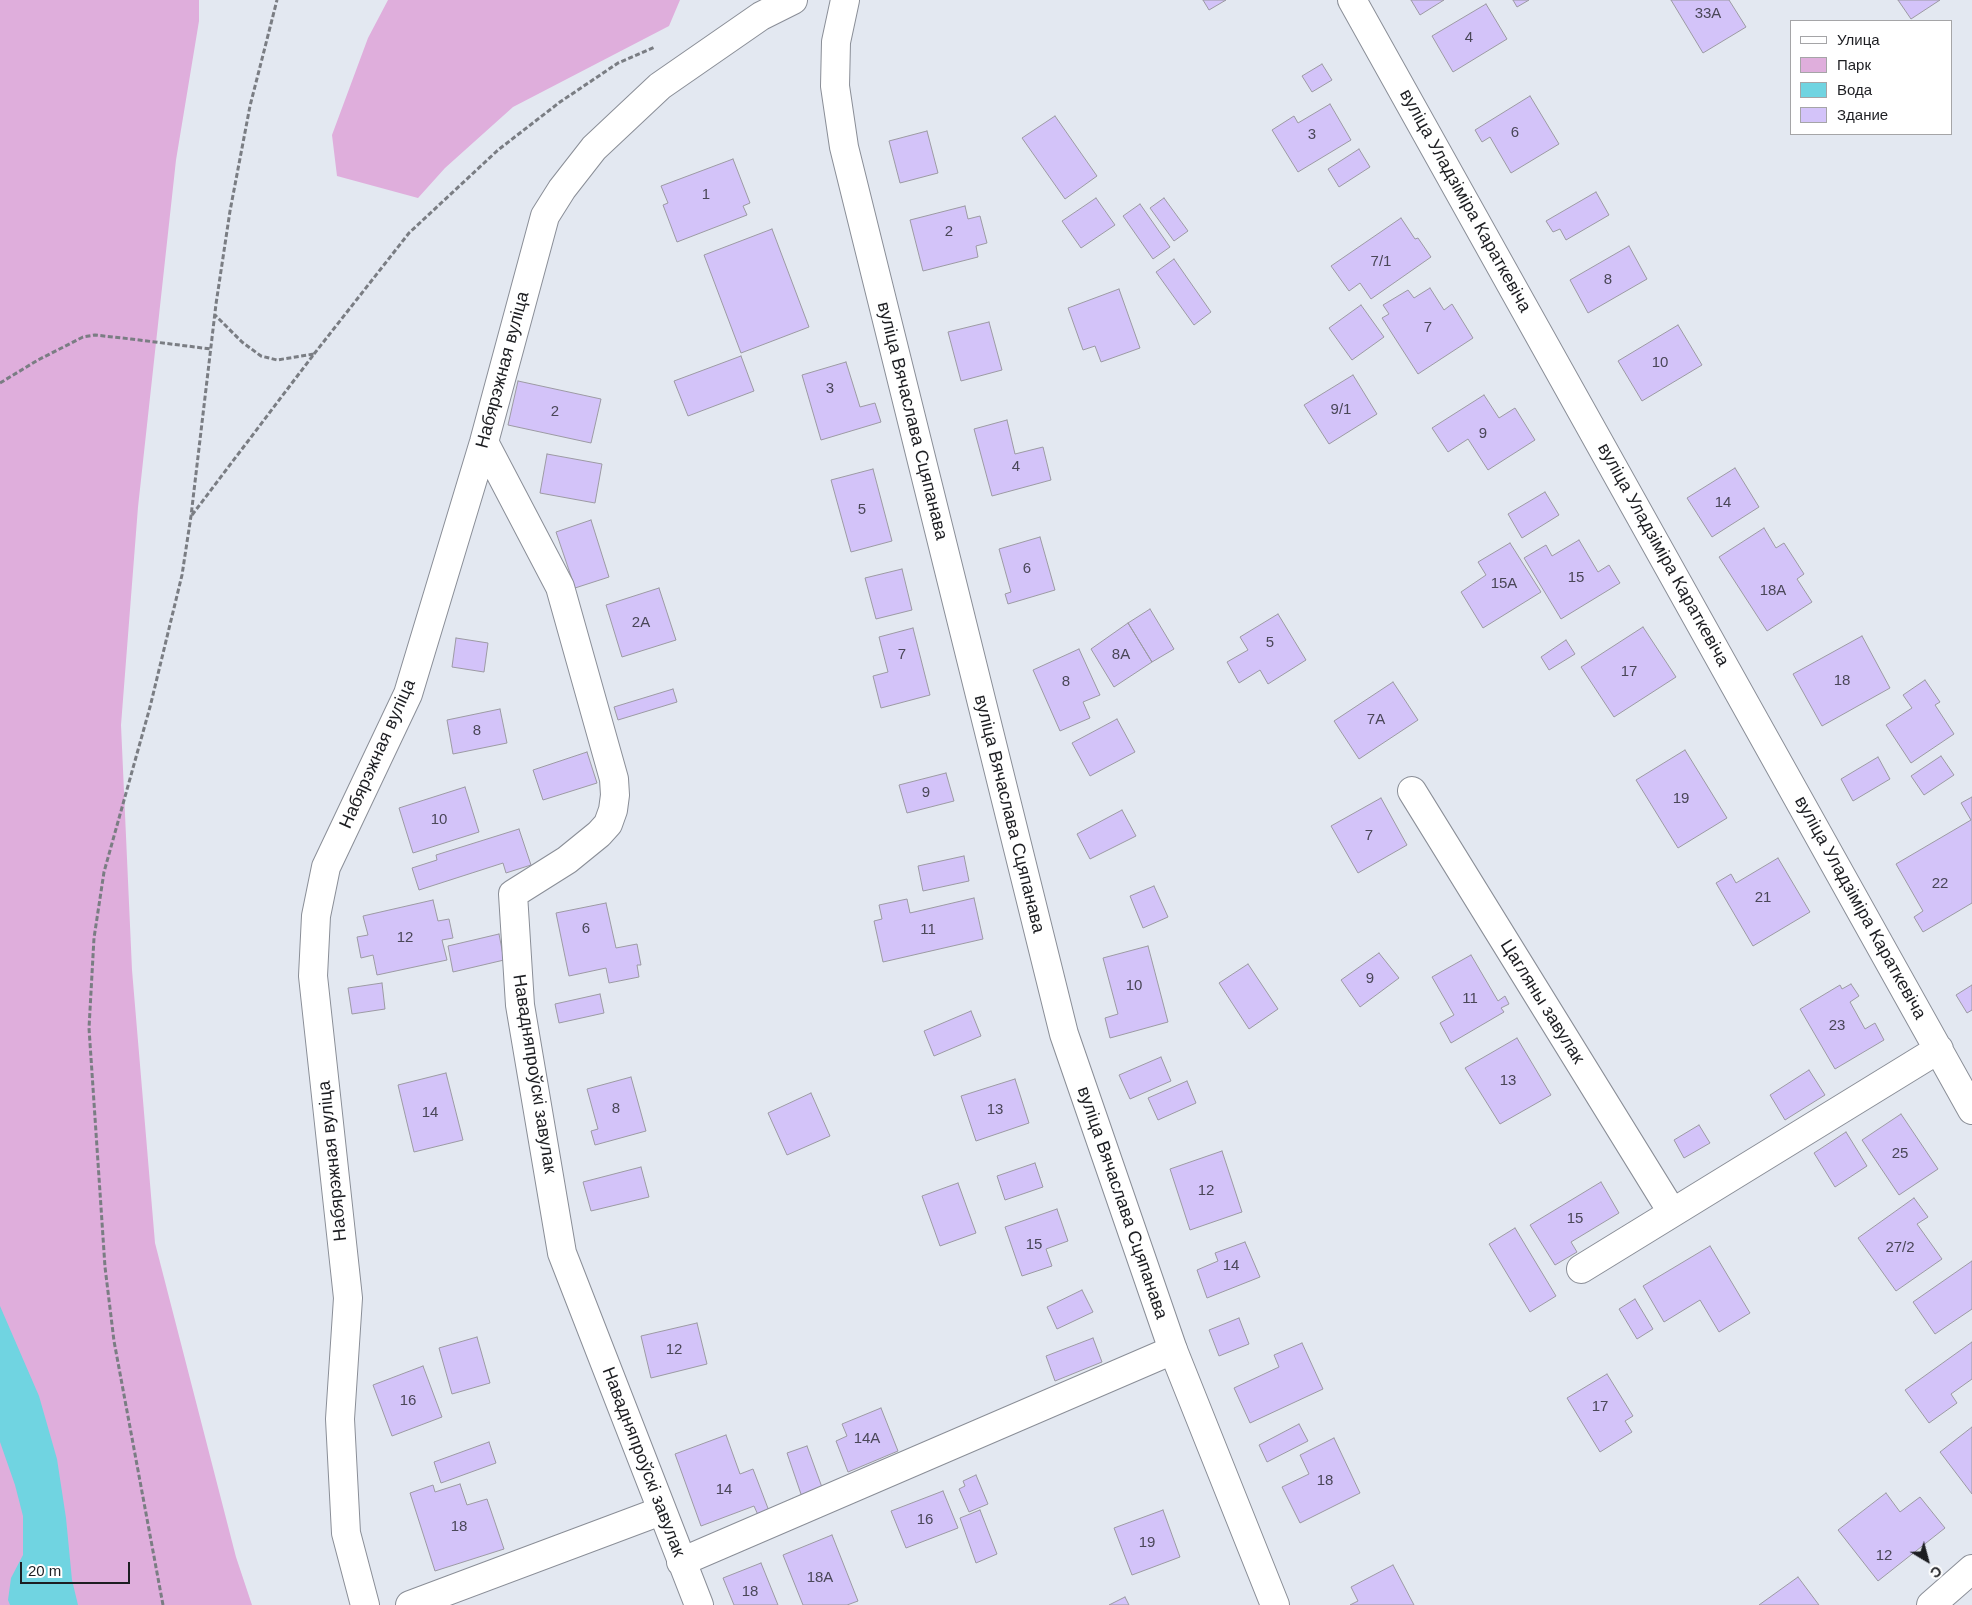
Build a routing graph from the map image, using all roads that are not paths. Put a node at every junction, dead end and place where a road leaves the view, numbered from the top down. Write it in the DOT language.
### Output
graph roads {
  1 [pos="793,0"];
  2 [pos="845,0"];
  3 [pos="1352,0"];
  4 [pos="754,8"];
  5 [pos="484,442"];
  6 [pos="1412,791"];
  7 [pos="1940,1049"];
  8 [pos="1972,1110"];
  9 [pos="1672,1212"];
  10 [pos="1581,1269"];
  11 [pos="1173,1350"];
  12 [pos="661,1510"];
  13 [pos="681,1562"];
  14 [pos="1972,1569"];
  15 [pos="365,1605"];
  16 [pos="410,1605"];
  17 [pos="699,1605"];
  18 [pos="1275,1605"];
  19 [pos="1931,1605"];
  1 -- 4 [label="street, Набярэжная вуліца"];
  2 -- 11 [label="street, вуліца Вячаслава Сцяпанава"];
  3 -- 7 [label="street, вуліца Уладзіміра Караткевіча"];
  4 -- 5 [label="street, Набярэжная вуліца"];
  5 -- 12 [label="street, Навадняпроўскі завулак"];
  5 -- 15 [label="street, Набярэжная вуліца"];
  6 -- 9 [label="street, Цагляны завулак"];
  7 -- 8 [label="street, вуліца Уладзіміра Караткевіча"];
  7 -- 9 [label="street"];
  9 -- 10 [label="street"];
  11 -- 13 [label="street"];
  11 -- 18 [label="street, вуліца Вячаслава Сцяпанава"];
  12 -- 13 [label="street, Навадняпроўскі завулак"];
  12 -- 16 [label="street"];
  13 -- 17 [label="street, Навадняпроўскі завулак"];
  14 -- 19 [label="street"];
}
